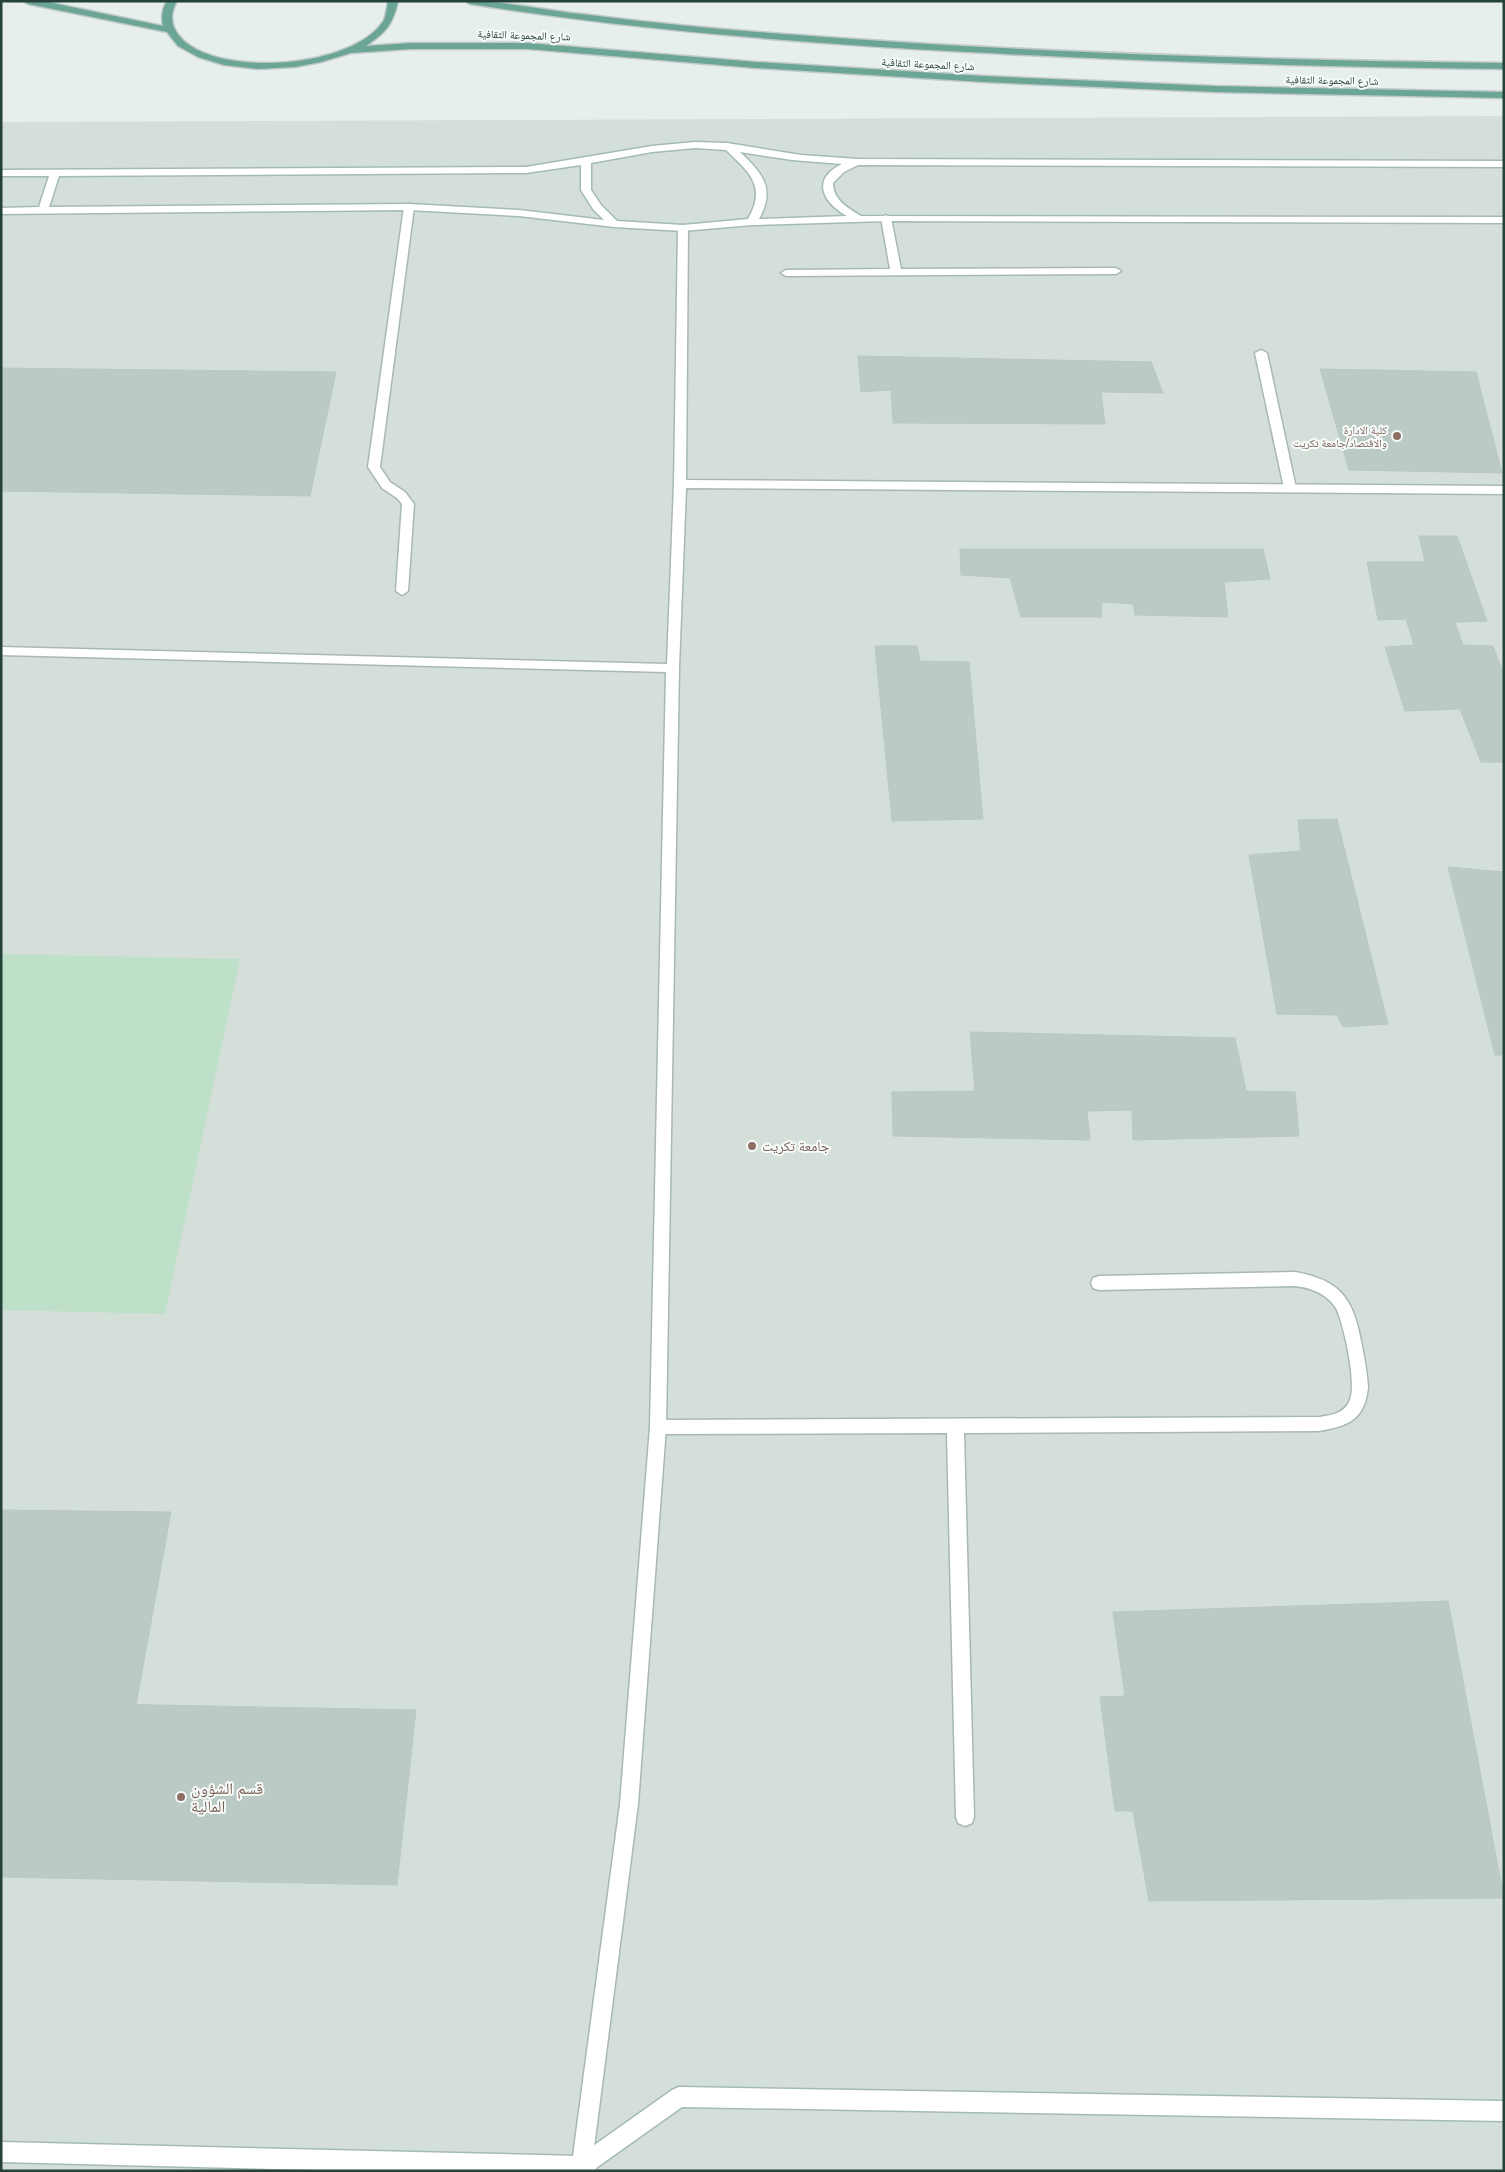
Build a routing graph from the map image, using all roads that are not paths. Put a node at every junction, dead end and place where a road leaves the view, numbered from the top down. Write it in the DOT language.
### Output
graph roads {
  1 [pos="28,1"];
  2 [pos="172,1"];
  3 [pos="393,1"];
  4 [pos="470,1"];
  5 [pos="170,30"];
  6 [pos="352,50"];
  7 [pos="1504,66"];
  8 [pos="1504,95"];
  9 [pos="727,146"];
  10 [pos="586,162"];
  11 [pos="858,162"];
  12 [pos="1504,164"];
  13 [pos="55,172"];
  14 [pos="1,173"];
  15 [pos="409,207"];
  16 [pos="1,211"];
  17 [pos="43,211"];
  18 [pos="886,218"];
  19 [pos="860,219"];
  20 [pos="1504,220"];
  21 [pos="752,222"];
  22 [pos="614,224"];
  23 [pos="683,228"];
  24 [pos="1116,271"];
  25 [pos="896,272"];
  26 [pos="786,273"];
  27 [pos="1261,352"];
  28 [pos="680,484"];
  29 [pos="1290,488"];
  30 [pos="1504,490"];
  31 [pos="402,590"];
  32 [pos="1,651"];
  33 [pos="673,668"];
  34 [pos="1099,1283"];
  35 [pos="955,1425"];
  36 [pos="658,1427"];
  37 [pos="965,1817"];
  38 [pos="1504,2111"];
  39 [pos="1,2152"];
  40 [pos="584,2169"];
  1 -- 5 [label="main road"];
  2 -- 5 [label="main road"];
  3 -- 6 [label="main road"];
  4 -- 7 [label="main road, شارع المجموعة الثقافية"];
  5 -- 6 [label="main road"];
  6 -- 8 [label="main road, شارع المجموعة الثقافية"];
  9 -- 10 [label="street"];
  9 -- 11 [label="street"];
  9 -- 21 [label="street"];
  10 -- 13 [label="street"];
  10 -- 22 [label="street"];
  11 -- 12 [label="street"];
  11 -- 19 [label="street"];
  13 -- 14 [label="street"];
  13 -- 17 [label="street"];
  15 -- 17 [label="street"];
  15 -- 22 [label="street"];
  15 -- 31 [label="street"];
  16 -- 17 [label="street"];
  18 -- 19 [label="street"];
  18 -- 20 [label="street"];
  18 -- 25 [label="street"];
  19 -- 21 [label="street"];
  21 -- 23 [label="street"];
  22 -- 23 [label="street"];
  23 -- 28 [label="street"];
  24 -- 25 [label="street"];
  25 -- 26 [label="street"];
  27 -- 29 [label="street"];
  28 -- 29 [label="street"];
  28 -- 33 [label="street"];
  29 -- 30 [label="street"];
  32 -- 33 [label="street"];
  33 -- 36 [label="street"];
  34 -- 35 [label="street"];
  35 -- 36 [label="street"];
  35 -- 37 [label="street"];
  36 -- 40 [label="street"];
  38 -- 40 [label="street"];
  39 -- 40 [label="street"];
}
